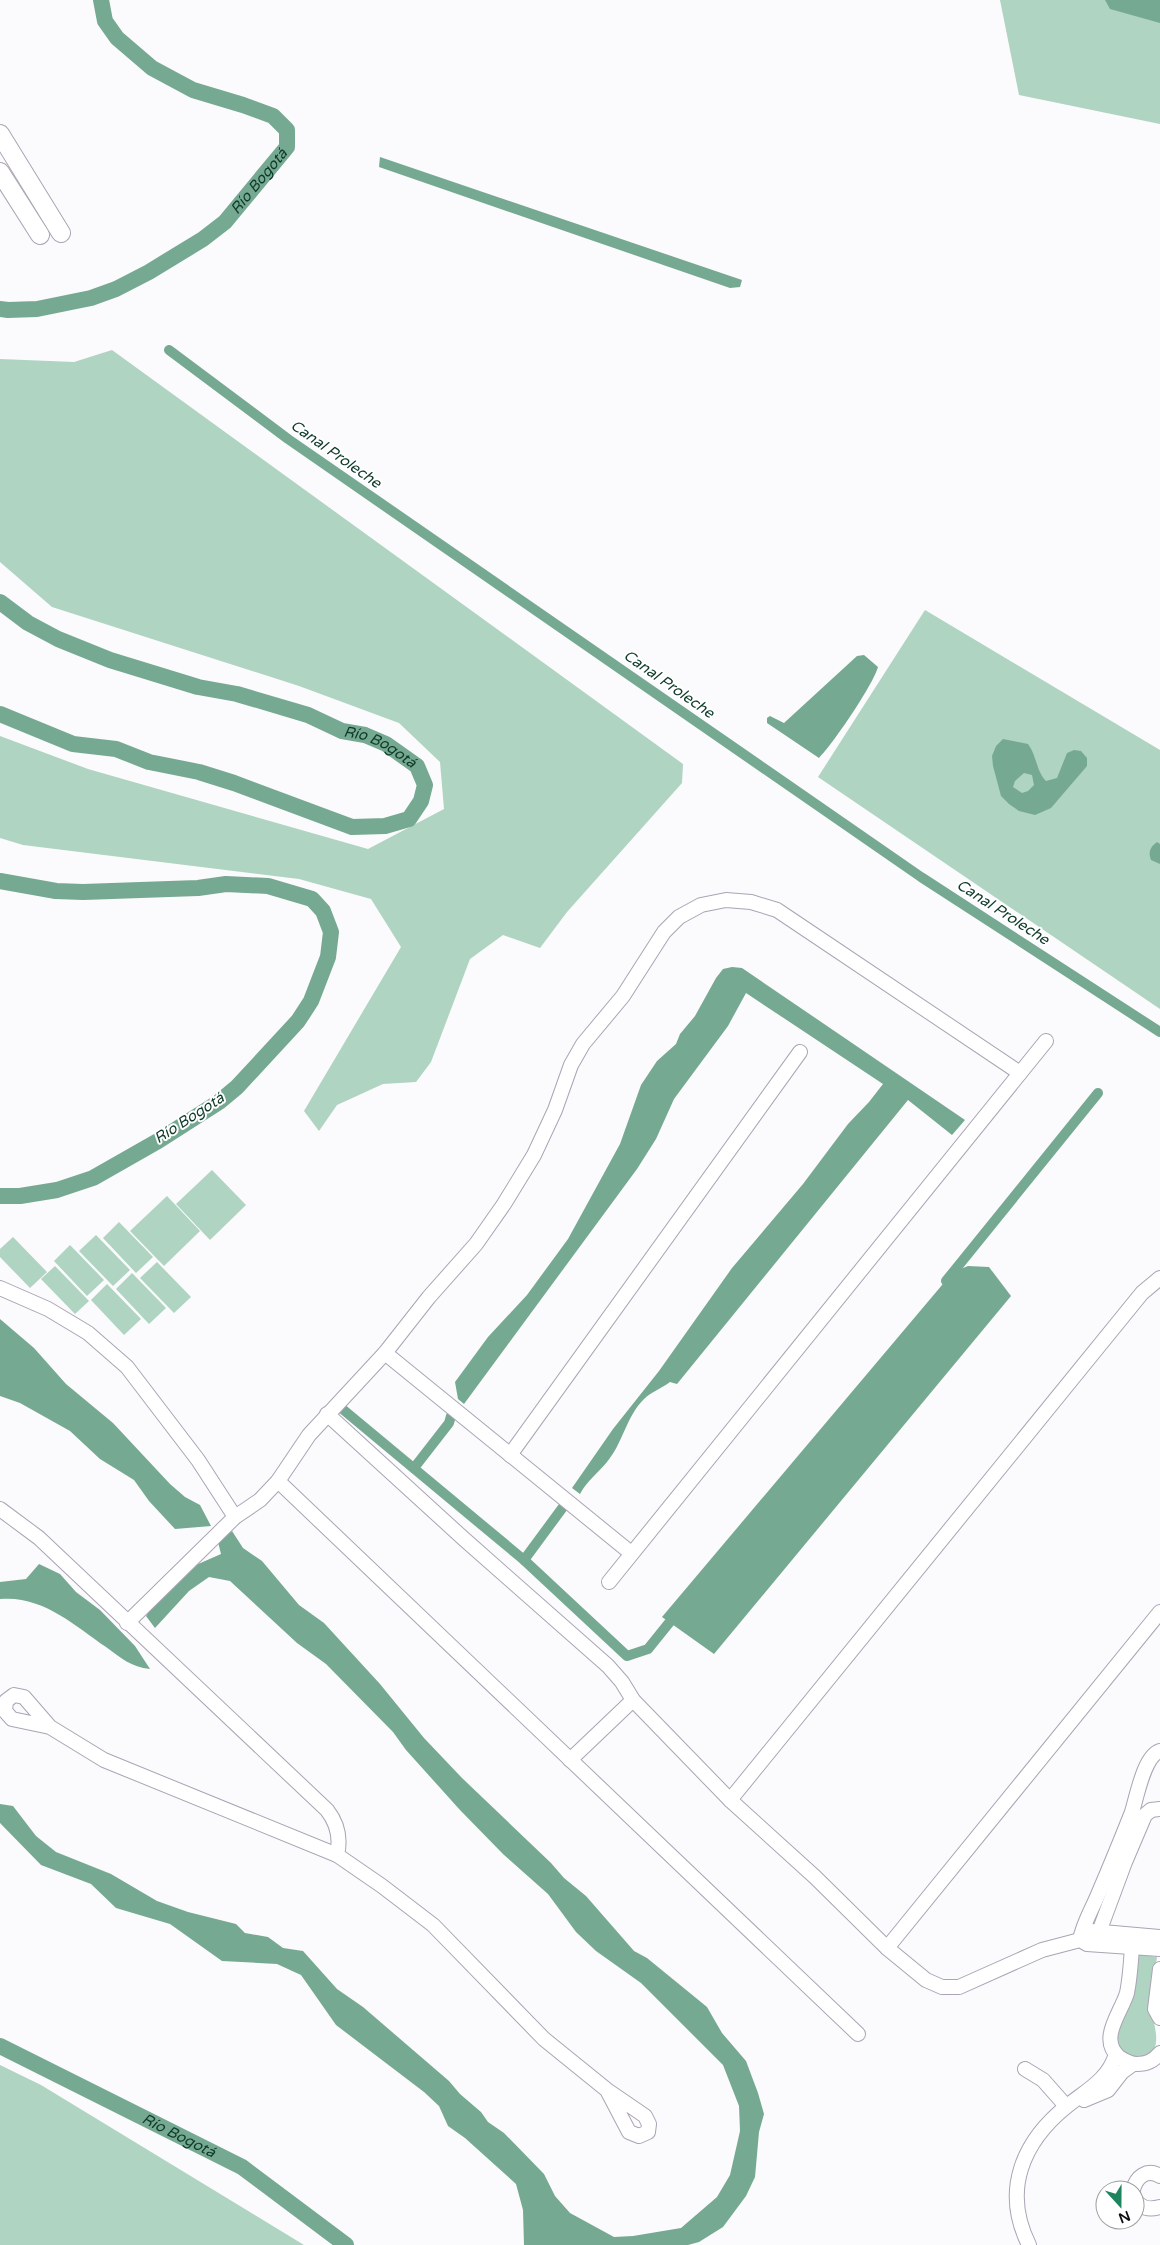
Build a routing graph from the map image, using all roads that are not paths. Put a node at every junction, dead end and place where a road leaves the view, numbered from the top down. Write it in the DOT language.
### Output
graph roads {
  1 [pos="0,134"];
  2 [pos="0,172"];
  3 [pos="61,234"];
  4 [pos="40,235"];
  5 [pos="1046,1041"];
  6 [pos="800,1052"];
  7 [pos="1020,1073"];
  8 [pos="1160,1278"];
  9 [pos="0,1288"];
  10 [pos="384,1353"];
  11 [pos="327,1414"];
  12 [pos="510,1455"];
  13 [pos="278,1481"];
  14 [pos="0,1508"];
  15 [pos="235,1518"];
  16 [pos="631,1553"];
  17 [pos="609,1582"];
  18 [pos="1160,1612"];
  19 [pos="127,1623"];
  20 [pos="632,1700"];
  21 [pos="50,1727"];
  22 [pos="1160,1751"];
  23 [pos="570,1760"];
  24 [pos="730,1800"];
  25 [pos="1160,1809"];
  26 [pos="337,1856"];
  27 [pos="1099,1932"];
  28 [pos="1081,1934"];
  29 [pos="1160,1937"];
  30 [pos="1132,1947"];
  31 [pos="887,1948"];
  32 [pos="1160,1949"];
  33 [pos="1160,1969"];
  34 [pos="1160,2018"];
  35 [pos="858,2034"];
  36 [pos="1160,2053"];
  37 [pos="1116,2054"];
  38 [pos="1133,2064"];
  39 [pos="1025,2069"];
  40 [pos="607,2090"];
  41 [pos="1066,2106"];
  42 [pos="1160,2176"];
  43 [pos="1136,2180"];
  44 [pos="1160,2207"];
  45 [pos="1145,2208"];
  46 [pos="1029,2245"];
  1 -- 3 [label="main road"];
  2 -- 4 [label="main road"];
  5 -- 7 [label="street"];
  6 -- 12 [label="street"];
  7 -- 10 [label="street"];
  7 -- 16 [label="street"];
  8 -- 24 [label="street"];
  9 -- 15 [label="street"];
  10 -- 11 [label="street"];
  10 -- 12 [label="street"];
  11 -- 13 [label="street"];
  11 -- 20 [label="street"];
  12 -- 16 [label="street"];
  13 -- 15 [label="street"];
  13 -- 23 [label="street"];
  14 -- 19 [label="street"];
  15 -- 19 [label="street"];
  16 -- 17 [label="street"];
  18 -- 31 [label="street"];
  19 -- 26 [label="street"];
  20 -- 23 [label="street"];
  20 -- 24 [label="street"];
  21 -- 26 [label="street"];
  22 -- 28 [label="street"];
  23 -- 35 [label="street"];
  24 -- 31 [label="street"];
  25 -- 27 [label="street"];
  26 -- 40 [label="street"];
  27 -- 28 [label="street"];
  27 -- 29 [label="street"];
  28 -- 30 [label="street"];
  28 -- 31 [label="street"];
  30 -- 32 [label="street"];
  30 -- 37 [label="street"];
  33 -- 34 [label="street"];
  36 -- 38 [label="street"];
  37 -- 38 [label="street"];
  37 -- 41 [label="street"];
  38 -- 41 [label="street"];
  39 -- 41 [label="street"];
  41 -- 46 [label="street"];
  42 -- 43 [label="street"];
  44 -- 45 [label="street"];
}
